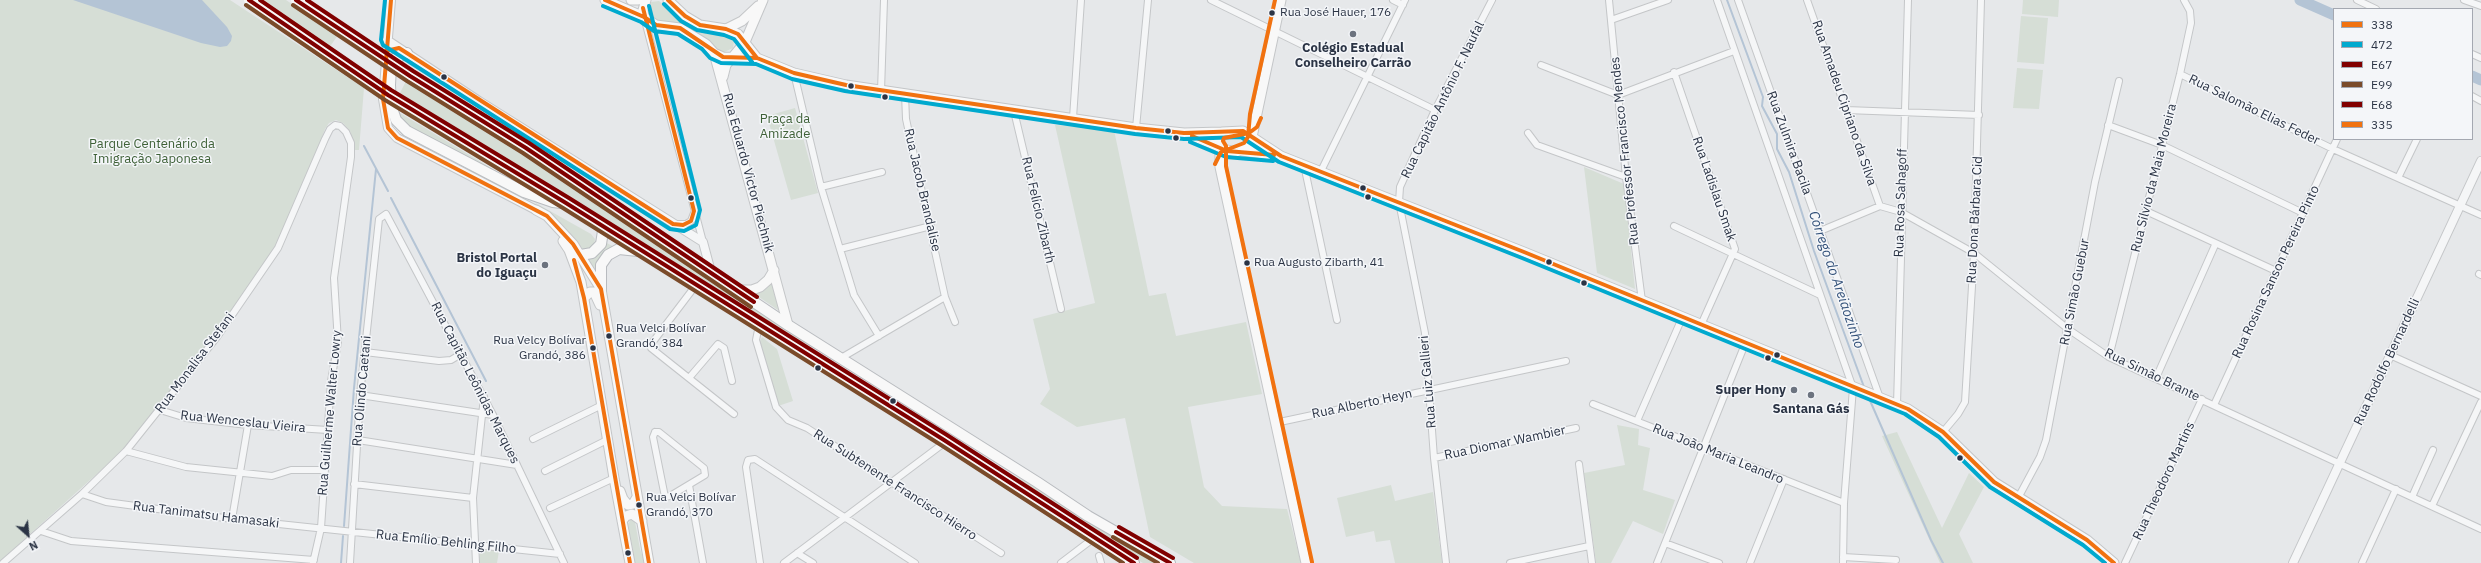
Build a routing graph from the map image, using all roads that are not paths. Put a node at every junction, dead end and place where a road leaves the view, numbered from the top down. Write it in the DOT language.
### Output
graph roads {
  1 [pos="249,0"];
  2 [pos="296,0"];
  3 [pos="391,0"];
  4 [pos="605,0"];
  5 [pos="631,0"];
  6 [pos="638,0"];
  7 [pos="646,0"];
  8 [pos="668,0"];
  9 [pos="884,0"];
  10 [pos="1081,0"];
  11 [pos="1148,0"];
  12 [pos="1211,0"];
  13 [pos="1281,0"];
  14 [pos="1393,0"];
  15 [pos="1492,0"];
  16 [pos="1609,0"];
  17 [pos="1668,0"];
  18 [pos="1716,0"];
  19 [pos="1738,0"];
  20 [pos="1808,0"];
  21 [pos="1908,0"];
  22 [pos="1981,0"];
  23 [pos="2184,0"];
  24 [pos="2356,0"];
  25 [pos="2464,0"];
  26 [pos="762,2"];
  27 [pos="1404,2"];
  28 [pos="2481,6"];
  29 [pos="2374,8"];
  30 [pos="644,17"];
  31 [pos="1611,20"];
  32 [pos="726,29"];
  33 [pos="1274,30"];
  34 [pos="387,40"];
  35 [pos="745,42"];
  36 [pos="403,51"];
  37 [pos="1734,51"];
  38 [pos="386,52"];
  39 [pos="714,52"];
  40 [pos="731,57"];
  41 [pos="757,58"];
  42 [pos="1542,65"];
  43 [pos="1674,72"];
  44 [pos="794,73"];
  45 [pos="2180,74"];
  46 [pos="1368,75"];
  47 [pos="723,77"];
  48 [pos="2119,81"];
  49 [pos="881,90"];
  50 [pos="905,94"];
  51 [pos="1618,95"];
  52 [pos="1435,110"];
  53 [pos="1846,110"];
  54 [pos="1014,111"];
  55 [pos="1904,112"];
  56 [pos="1256,115"];
  57 [pos="1979,115"];
  58 [pos="1072,118"];
  59 [pos="2108,124"];
  60 [pos="335,125"];
  61 [pos="1136,128"];
  62 [pos="1238,131"];
  63 [pos="1222,132"];
  64 [pos="1184,133"];
  65 [pos="1528,133"];
  66 [pos="1253,138"];
  67 [pos="2337,140"];
  68 [pos="2417,140"];
  69 [pos="2162,145"];
  70 [pos="1218,146"];
  71 [pos="2333,148"];
  72 [pos="1239,151"];
  73 [pos="1282,156"];
  74 [pos="2481,161"];
  75 [pos="1304,165"];
  76 [pos="1220,168"];
  77 [pos="882,172"];
  78 [pos="1321,172"];
  79 [pos="1626,177"];
  80 [pos="2398,178"];
  81 [pos="822,187"];
  82 [pos="1399,202"];
  83 [pos="566,203"];
  84 [pos="1880,206"];
  85 [pos="2460,206"];
  86 [pos="536,210"];
  87 [pos="694,211"];
  88 [pos="2146,211"];
  89 [pos="1901,212"];
  90 [pos="2303,213"];
  91 [pos="2481,215"];
  92 [pos="379,219"];
  93 [pos="673,224"];
  94 [pos="601,225"];
  95 [pos="931,226"];
  96 [pos="1674,226"];
  97 [pos="1820,231"];
  98 [pos="703,242"];
  99 [pos="2215,245"];
  100 [pos="840,249"];
  101 [pos="643,252"];
  102 [pos="1974,253"];
  103 [pos="581,255"];
  104 [pos="1734,255"];
  105 [pos="774,270"];
  106 [pos="2276,271"];
  107 [pos="711,272"];
  108 [pos="696,285"];
  109 [pos="601,289"];
  110 [pos="736,290"];
  111 [pos="1820,295"];
  112 [pos="945,297"];
  113 [pos="584,298"];
  114 [pos="1642,301"];
  115 [pos="1061,310"];
  116 [pos="1682,318"];
  117 [pos="1337,320"];
  118 [pos="955,322"];
  119 [pos="759,325"];
  120 [pos="788,325"];
  121 [pos="1701,325"];
  122 [pos="2068,329"];
  123 [pos="608,331"];
  124 [pos="879,336"];
  125 [pos="1745,344"];
  126 [pos="365,352"];
  127 [pos="461,354"];
  128 [pos="2390,355"];
  129 [pos="2110,357"];
  130 [pos="841,358"];
  131 [pos="1566,361"];
  132 [pos="689,378"];
  133 [pos="2156,378"];
  134 [pos="732,381"];
  135 [pos="1853,388"];
  136 [pos="1430,389"];
  137 [pos="360,395"];
  138 [pos="2481,396"];
  139 [pos="484,398"];
  140 [pos="1880,399"];
  141 [pos="2202,399"];
  142 [pos="2481,402"];
  143 [pos="602,404"];
  144 [pos="1593,404"];
  145 [pos="1897,405"];
  146 [pos="2214,405"];
  147 [pos="160,410"];
  148 [pos="482,413"];
  149 [pos="734,414"];
  150 [pos="493,415"];
  151 [pos="1636,421"];
  152 [pos="1275,423"];
  153 [pos="248,425"];
  154 [pos="1576,428"];
  155 [pos="328,430"];
  156 [pos="1943,432"];
  157 [pos="533,439"];
  158 [pos="358,440"];
  159 [pos="607,440"];
  160 [pos="944,440"];
  161 [pos="979,446"];
  162 [pos="1704,448"];
  163 [pos="2433,450"];
  164 [pos="126,451"];
  165 [pos="1434,458"];
  166 [pos="477,459"];
  167 [pos="2340,463"];
  168 [pos="1579,464"];
  169 [pos="517,465"];
  170 [pos="325,470"];
  171 [pos="545,471"];
  172 [pos="239,472"];
  173 [pos="614,478"];
  174 [pos="1784,479"];
  175 [pos="892,482"];
  176 [pos="354,484"];
  177 [pos="689,485"];
  178 [pos="2396,489"];
  179 [pos="82,494"];
  180 [pos="637,497"];
  181 [pos="2412,497"];
  182 [pos="473,498"];
  183 [pos="2018,498"];
  184 [pos="1844,503"];
  185 [pos="2432,506"];
  186 [pos="550,508"];
  187 [pos="844,518"];
  188 [pos="232,519"];
  189 [pos="622,521"];
  190 [pos="642,521"];
  191 [pos="321,528"];
  192 [pos="2481,529"];
  193 [pos="332,530"];
  194 [pos="41,531"];
  195 [pos="352,532"];
  196 [pos="1094,538"];
  197 [pos="1665,543"];
  198 [pos="477,546"];
  199 [pos="1589,546"];
  200 [pos="797,553"];
  201 [pos="1001,553"];
  202 [pos="560,554"];
  203 [pos="1099,556"];
  204 [pos="1843,560"];
  205 [pos="1896,560"];
  206 [pos="313,562"];
  207 [pos="4,563"];
  208 [pos="350,563"];
  209 [pos="476,563"];
  210 [pos="564,563"];
  211 [pos="630,563"];
  212 [pos="649,563"];
  213 [pos="703,563"];
  214 [pos="760,563"];
  215 [pos="784,563"];
  216 [pos="813,563"];
  217 [pos="915,563"];
  218 [pos="1061,563"];
  219 [pos="1101,563"];
  220 [pos="1134,563"];
  221 [pos="1170,563"];
  222 [pos="1306,563"];
  223 [pos="1446,563"];
  224 [pos="1510,563"];
  225 [pos="1592,563"];
  226 [pos="1657,563"];
  227 [pos="1718,563"];
  228 [pos="1750,563"];
  229 [pos="2114,563"];
  230 [pos="2125,563"];
  231 [pos="2293,563"];
  232 [pos="2362,563"];
  1 -- 83 [label="highway, bridge"];
  2 -- 107 [label="highway, bridge"];
  3 -- 34 [label="street"];
  4 -- 30 [label="main road"];
  5 -- 6 [label="main road"];
  7 -- 30 [label="main road"];
  8 -- 32 [label="main road"];
  9 -- 49 [label="street"];
  10 -- 58 [label="street"];
  11 -- 61 [label="street"];
  12 -- 33 [label="street"];
  13 -- 33 [label="main road"];
  14 -- 27 [label="street"];
  15 -- 52 [label="street, Rua Capitão Antônio F. Naufal"];
  16 -- 31 [label="street, Rua Professor Francisco Mendes"];
  17 -- 31 [label="street"];
  18 -- 37 [label="street, Rua Zulmira Bacila"];
  19 -- 97 [label="street, Rua Zulmira Bacila"];
  20 -- 53 [label="street, Rua Amadeu Cipriano da Silva"];
  21 -- 55 [label="street, Rua Rosa Sahagoff"];
  22 -- 57 [label="street, Rua Dona Bárbara Cid"];
  23 -- 45 [label="street, Rua Sílvio da Maia Moreira"];
  24 -- 29 [label="street"];
  25 -- 28 [label="street"];
  26 -- 32 [label="main road"];
  26 -- 35 [label="main road"];
  27 -- 46 [label="street"];
  30 -- 39 [label="main road"];
  30 -- 87 [label="street"];
  31 -- 51 [label="street, Rua Professor Francisco Mendes"];
  32 -- 35 [label="main road"];
  33 -- 46 [label="street"];
  33 -- 56 [label="main road"];
  34 -- 36 [label="street"];
  34 -- 38 [label="street"];
  35 -- 40 [label="main road"];
  35 -- 41 [label="main road"];
  36 -- 38 [label="street"];
  36 -- 83 [label="highway"];
  36 -- 93 [label="street"];
  37 -- 43 [label="street"];
  37 -- 111 [label="street, Rua Zulmira Bacila"];
  38 -- 86 [label="street"];
  39 -- 40 [label="main road"];
  39 -- 47 [label="main road, Rua Eduardo Victor Piechnik"];
  40 -- 41 [label="main road"];
  40 -- 47 [label="main road, Rua Eduardo Victor Piechnik"];
  41 -- 44 [label="main road"];
  42 -- 51 [label="street"];
  43 -- 51 [label="street"];
  43 -- 104 [label="street, Rua Ladislau Smak"];
  44 -- 49 [label="main road"];
  44 -- 81 [label="street"];
  45 -- 69 [label="street, Rua Sílvio da Maia Moreira"];
  45 -- 71 [label="street, Rua Salomão Elias Feder"];
  46 -- 52 [label="street"];
  46 -- 78 [label="street"];
  47 -- 105 [label="main road, Rua Eduardo Victor Piechnik"];
  48 -- 59 [label="street, Rua Simão Guebur"];
  49 -- 50 [label="main road"];
  50 -- 54 [label="main road"];
  50 -- 95 [label="street, Rua Jacob Brandalise"];
  51 -- 79 [label="street, Rua Professor Francisco Mendes"];
  52 -- 82 [label="street, Rua Capitão Antônio F. Naufal"];
  53 -- 55 [label="street"];
  53 -- 84 [label="street, Rua Amadeu Cipriano da Silva"];
  54 -- 58 [label="main road"];
  54 -- 115 [label="street, Rua Felício Zibarth"];
  55 -- 57 [label="street"];
  55 -- 89 [label="street, Rua Rosa Sahagoff"];
  56 -- 62 [label="main road"];
  56 -- 66 [label="main road"];
  57 -- 102 [label="street, Rua Dona Bárbara Cid"];
  58 -- 61 [label="main road"];
  59 -- 69 [label="street"];
  59 -- 122 [label="street, Rua Simão Guebur"];
  60 -- 147 [label="street, Rua Monalisa Stefani"];
  60 -- 155 [label="street, Rua Guilherme Walter Lowry"];
  61 -- 64 [label="main road"];
  62 -- 63 [label="main road"];
  62 -- 66 [label="main road"];
  63 -- 64 [label="main road"];
  63 -- 70 [label="main road"];
  64 -- 70 [label="main road"];
  65 -- 79 [label="street"];
  66 -- 72 [label="main road"];
  66 -- 73 [label="main road"];
  67 -- 71 [label="street, Rua Rosina Sanson Pereira Pinto"];
  68 -- 80 [label="street"];
  69 -- 88 [label="street, Rua Sílvio da Maia Moreira"];
  69 -- 90 [label="street"];
  70 -- 72 [label="main road"];
  70 -- 76 [label="main road"];
  71 -- 80 [label="street, Rua Salomão Elias Feder"];
  71 -- 90 [label="street, Rua Rosina Sanson Pereira Pinto"];
  72 -- 73 [label="main road"];
  72 -- 76 [label="main road"];
  73 -- 75 [label="main road"];
  74 -- 85 [label="street, Rua Rodolfo Bernardelli"];
  75 -- 78 [label="main road"];
  75 -- 117 [label="street"];
  76 -- 152 [label="main road"];
  77 -- 81 [label="street"];
  78 -- 82 [label="main road"];
  79 -- 114 [label="street, Rua Professor Francisco Mendes"];
  80 -- 85 [label="street, Rua Salomão Elias Feder"];
  81 -- 100 [label="street"];
  82 -- 114 [label="main road"];
  82 -- 136 [label="street, Rua Luiz Gallieri"];
  83 -- 94 [label="highway"];
  84 -- 89 [label="street, Rua Simão Brante"];
  84 -- 97 [label="street"];
  85 -- 91 [label="street, Rua Salomão Elias Feder"];
  85 -- 128 [label="street, Rua Rodolfo Bernardelli"];
  86 -- 103 [label="main road"];
  86 -- 113 [label="main road"];
  87 -- 93 [label="street"];
  87 -- 98 [label="street"];
  88 -- 99 [label="street"];
  88 -- 129 [label="street, Rua Sílvio da Maia Moreira"];
  89 -- 102 [label="street, Rua Simão Brante"];
  89 -- 145 [label="street, Rua Rosa Sahagoff"];
  90 -- 106 [label="street, Rua Rosina Sanson Pereira Pinto"];
  92 -- 126 [label="street, Rua Olindo Caetani"];
  92 -- 127 [label="street, Rua Capitão Leônidas Marques"];
  93 -- 98 [label="street"];
  94 -- 101 [label="highway"];
  94 -- 103 [label="highway"];
  95 -- 100 [label="street"];
  95 -- 112 [label="street, Rua Jacob Brandalise"];
  96 -- 104 [label="street"];
  97 -- 140 [label="street, Rua Zulmira Bacila"];
  98 -- 107 [label="street"];
  99 -- 106 [label="street"];
  99 -- 133 [label="street"];
  100 -- 124 [label="street"];
  101 -- 108 [label="highway"];
  101 -- 109 [label="highway"];
  102 -- 122 [label="street, Rua Simão Brante"];
  102 -- 156 [label="street, Rua Dona Bárbara Cid"];
  103 -- 109 [label="main road"];
  104 -- 111 [label="street"];
  104 -- 121 [label="street, Rua Ladislau Smak"];
  105 -- 110 [label="main road, Rua Eduardo Victor Piechnik"];
  105 -- 120 [label="main road, Rua Eduardo Victor Piechnik"];
  106 -- 146 [label="street, Rua Rosina Sanson Pereira Pinto"];
  107 -- 110 [label="highway"];
  108 -- 119 [label="highway"];
  108 -- 132 [label="street"];
  109 -- 123 [label="main road"];
  110 -- 120 [label="highway"];
  111 -- 135 [label="street, Rua Zulmira Bacila"];
  112 -- 118 [label="street, Rua Jacob Brandalise"];
  112 -- 124 [label="street"];
  113 -- 123 [label="main road"];
  113 -- 143 [label="main road"];
  114 -- 116 [label="main road"];
  116 -- 121 [label="main road"];
  116 -- 151 [label="street"];
  119 -- 160 [label="highway"];
  119 -- 175 [label="street, Rua Subtenente Francisco Hierro"];
  120 -- 130 [label="highway"];
  121 -- 125 [label="main road"];
  122 -- 129 [label="street, Rua Simão Brante"];
  122 -- 183 [label="street, Rua Simão Guebur"];
  123 -- 180 [label="main road"];
  124 -- 130 [label="street"];
  125 -- 135 [label="main road"];
  125 -- 162 [label="street"];
  126 -- 127 [label="street"];
  126 -- 137 [label="street, Rua Olindo Caetani"];
  127 -- 139 [label="street, Rua Capitão Leônidas Marques"];
  128 -- 138 [label="street"];
  128 -- 167 [label="street, Rua Rodolfo Bernardelli"];
  129 -- 133 [label="street, Rua Simão Brante"];
  130 -- 161 [label="highway"];
  131 -- 136 [label="street, Rua Alberto Heyn"];
  132 -- 134 [label="street"];
  132 -- 149 [label="street"];
  133 -- 141 [label="street, Rua Simão Brante"];
  135 -- 140 [label="main road"];
  135 -- 184 [label="street"];
  136 -- 152 [label="street, Rua Alberto Heyn"];
  136 -- 165 [label="street, Rua Luiz Gallieri"];
  137 -- 148 [label="street"];
  137 -- 158 [label="street, Rua Olindo Caetani"];
  139 -- 148 [label="street"];
  139 -- 150 [label="street, Rua Capitão Leônidas Marques"];
  140 -- 145 [label="main road"];
  141 -- 146 [label="street, Rua Simão Brante"];
  141 -- 230 [label="street, Rua Theodoro Martins"];
  142 -- 185 [label="street"];
  143 -- 157 [label="street"];
  143 -- 159 [label="main road"];
  144 -- 151 [label="street, Rua João Maria Leandro"];
  145 -- 156 [label="main road"];
  146 -- 167 [label="street, Rua Simão Brante"];
  147 -- 153 [label="street, Rua Wenceslau Vieira"];
  147 -- 164 [label="street, Rua Monalisa Stefani"];
  148 -- 150 [label="street"];
  148 -- 166 [label="street"];
  150 -- 169 [label="street, Rua Capitão Leônidas Marques"];
  151 -- 162 [label="street, Rua João Maria Leandro"];
  152 -- 222 [label="main road"];
  153 -- 155 [label="street, Rua Wenceslau Vieira"];
  153 -- 172 [label="street"];
  154 -- 165 [label="street, Rua Diomar Wambier"];
  155 -- 170 [label="street, Rua Guilherme Walter Lowry"];
  156 -- 183 [label="main road"];
  158 -- 166 [label="street"];
  158 -- 176 [label="street, Rua Olindo Caetani"];
  159 -- 171 [label="street"];
  159 -- 173 [label="main road"];
  160 -- 161 [label="highway"];
  160 -- 175 [label="street"];
  160 -- 196 [label="highway"];
  161 -- 221 [label="highway"];
  162 -- 174 [label="street, Rua João Maria Leandro"];
  162 -- 197 [label="street"];
  163 -- 181 [label="street"];
  164 -- 172 [label="street"];
  164 -- 179 [label="street, Rua Monalisa Stefani"];
  165 -- 223 [label="street, Rua Luiz Gallieri"];
  166 -- 169 [label="street"];
  166 -- 182 [label="street"];
  167 -- 178 [label="street, Rua Simão Brante"];
  167 -- 231 [label="street, Rua Rodolfo Bernardelli"];
  168 -- 199 [label="street"];
  169 -- 202 [label="street, Rua Capitão Leônidas Marques"];
  170 -- 172 [label="street"];
  170 -- 191 [label="street, Rua Guilherme Walter Lowry"];
  172 -- 188 [label="street"];
  173 -- 180 [label="main road"];
  173 -- 186 [label="street"];
  173 -- 189 [label="main road"];
  174 -- 184 [label="street, Rua João Maria Leandro"];
  174 -- 228 [label="street"];
  175 -- 187 [label="street"];
  175 -- 201 [label="street, Rua Subtenente Francisco Hierro"];
  176 -- 182 [label="street"];
  176 -- 195 [label="street, Rua Olindo Caetani"];
  177 -- 177 [label="street"];
  177 -- 213 [label="street"];
  178 -- 181 [label="street, Rua Simão Brante"];
  178 -- 232 [label="street"];
  179 -- 188 [label="street, Rua Tanimatsu Hamasaki"];
  179 -- 194 [label="street, Rua Monalisa Stefani"];
  180 -- 190 [label="main road"];
  181 -- 185 [label="street, Rua Simão Brante"];
  182 -- 198 [label="street"];
  183 -- 229 [label="main road"];
  184 -- 204 [label="street"];
  185 -- 192 [label="street, Rua Simão Brante"];
  187 -- 200 [label="street"];
  187 -- 214 [label="street"];
  187 -- 217 [label="street"];
  188 -- 191 [label="street, Rua Tanimatsu Hamasaki"];
  189 -- 190 [label="main road"];
  189 -- 211 [label="main road"];
  190 -- 212 [label="main road"];
  191 -- 193 [label="street, Rua Tanimatsu Hamasaki"];
  191 -- 206 [label="street, Rua Guilherme Walter Lowry"];
  193 -- 195 [label="street, Rua Emílio Behling Filho"];
  194 -- 206 [label="street"];
  194 -- 207 [label="street, Rua Monalisa Stefani"];
  195 -- 198 [label="street, Rua Emílio Behling Filho"];
  195 -- 208 [label="street, Rua Olindo Caetani"];
  196 -- 218 [label="street"];
  196 -- 220 [label="highway"];
  197 -- 226 [label="street"];
  197 -- 227 [label="street"];
  198 -- 202 [label="street, Rua Emílio Behling Filho"];
  198 -- 209 [label="street"];
  199 -- 224 [label="street"];
  199 -- 225 [label="street"];
  200 -- 215 [label="street"];
  200 -- 216 [label="street"];
  202 -- 210 [label="street, Rua Capitão Leônidas Marques"];
  203 -- 219 [label="street"];
  204 -- 205 [label="street"];
}
